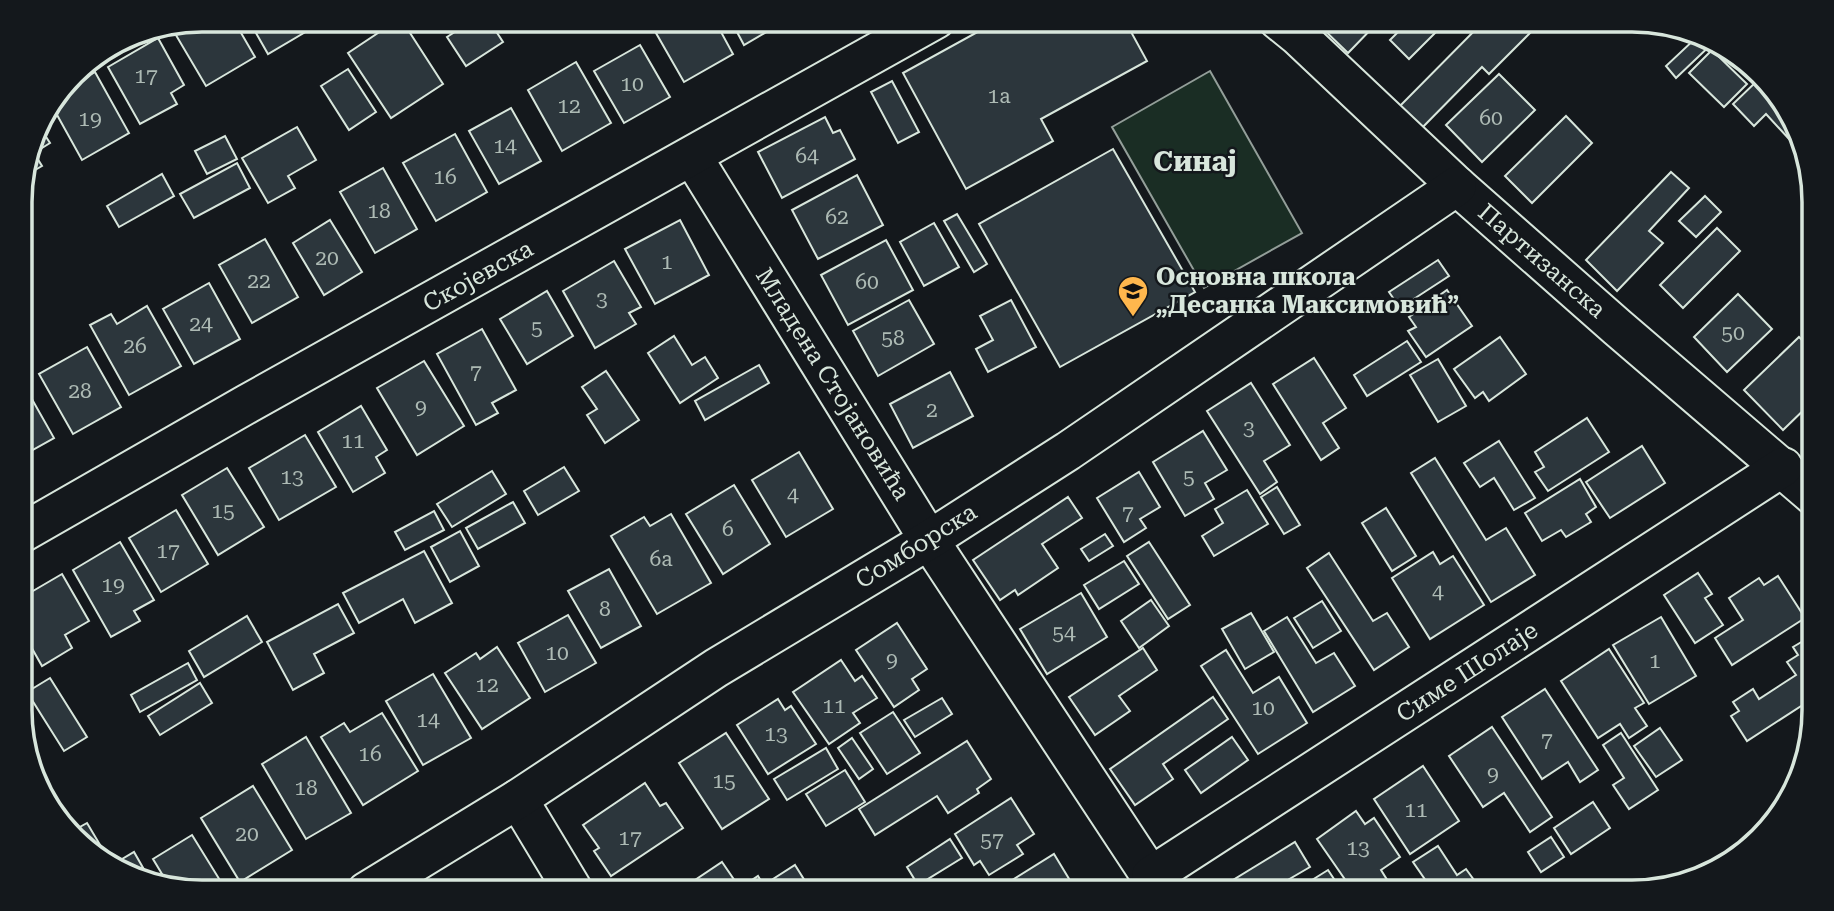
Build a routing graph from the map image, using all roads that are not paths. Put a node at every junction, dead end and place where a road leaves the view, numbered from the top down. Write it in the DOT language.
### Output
graph roads {
  1 [pos="913,32"];
  2 [pos="1293,32"];
  3 [pos="692,156"];
  4 [pos="1457,186"];
  5 [pos="1783,467"];
  6 [pos="1802,485"];
  7 [pos="32,527"];
  8 [pos="929,540"];
  9 [pos="518,799"];
  10 [pos="1153,879"];
  11 [pos="1163,879"];
  12 [pos="386,880"];
  13 [pos="567,880"];
  1 -- 3 [label="street, Скојевска"];
  2 -- 4 [label="street, Партизанска"];
  3 -- 7 [label="street, Скојевска"];
  3 -- 8 [label="street, Младена Стојановића"];
  4 -- 5 [label="street, Партизанска"];
  4 -- 8 [label="street, Сомборска"];
  5 -- 6 [label="street, Партизанска"];
  5 -- 11 [label="street, Симе Шолаје"];
  8 -- 9 [label="street, Сомборска"];
  8 -- 10 [label="street, Младена Стојановића"];
  9 -- 12 [label="street, Сомборска"];
  9 -- 13 [label="street"];
}
